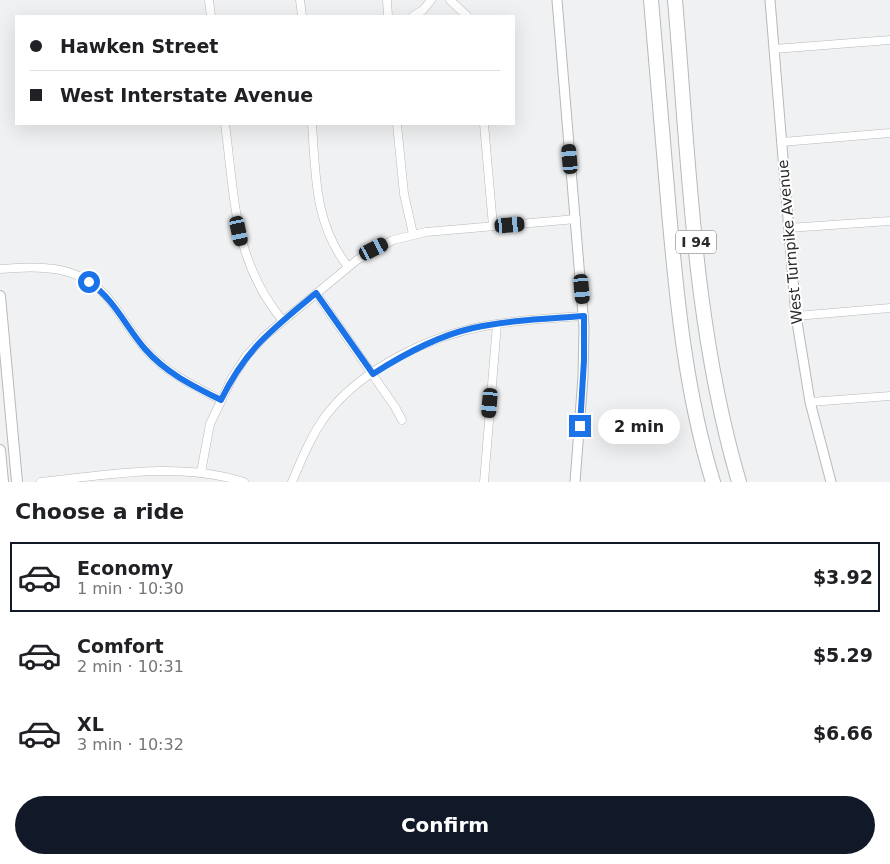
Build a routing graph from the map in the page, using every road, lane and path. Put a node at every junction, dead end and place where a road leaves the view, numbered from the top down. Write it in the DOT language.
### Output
graph roads {
  1 [pos="209,0"];
  2 [pos="300,0"];
  3 [pos="387,0"];
  4 [pos="432,0"];
  5 [pos="450,0"];
  6 [pos="557,0"];
  7 [pos="651,0"];
  8 [pos="675,0"];
  9 [pos="770,0"];
  10 [pos="211,15"];
  11 [pos="302,15"];
  12 [pos="388,15"];
  13 [pos="415,15"];
  14 [pos="466,15"];
  15 [pos="890,40"];
  16 [pos="774,49"];
  17 [pos="225,125"];
  18 [pos="312,125"];
  19 [pos="397,125"];
  20 [pos="484,125"];
  21 [pos="890,133"];
  22 [pos="782,142"];
  23 [pos="576,218"];
  24 [pos="890,221"];
  25 [pos="493,226"];
  26 [pos="788,228"];
  27 [pos="413,234"];
  28 [pos="348,267"];
  29 [pos="0,269"];
  30 [pos="316,293"];
  31 [pos="0,296"];
  32 [pos="890,308"];
  33 [pos="584,316"];
  34 [pos="796,316"];
  35 [pos="283,321"];
  36 [pos="497,324"];
  37 [pos="373,374"];
  38 [pos="890,396"];
  39 [pos="221,400"];
  40 [pos="810,402"];
  41 [pos="402,420"];
  42 [pos="0,450"];
  43 [pos="201,472"];
  44 [pos="3,482"];
  45 [pos="17,482"];
  46 [pos="41,482"];
  47 [pos="244,482"];
  48 [pos="292,482"];
  49 [pos="484,482"];
  50 [pos="575,482"];
  51 [pos="713,482"];
  52 [pos="739,482"];
  53 [pos="831,482"];
  1 -- 10 [label="street"];
  2 -- 11 [label="street"];
  3 -- 12 [label="street"];
  4 -- 13 [label="street"];
  5 -- 14 [label="street"];
  6 -- 23 [label="street"];
  7 -- 51 [label="highway, I 94"];
  8 -- 52 [label="highway, I 94"];
  9 -- 16 [label="street, West Turnpike Avenue"];
  15 -- 16 [label="street"];
  16 -- 22 [label="street, West Turnpike Avenue"];
  17 -- 35 [label="street"];
  18 -- 28 [label="street"];
  19 -- 27 [label="street"];
  20 -- 25 [label="street"];
  21 -- 22 [label="street"];
  22 -- 26 [label="street, West Turnpike Avenue"];
  23 -- 25 [label="street"];
  23 -- 33 [label="street"];
  24 -- 26 [label="street"];
  25 -- 27 [label="street"];
  26 -- 34 [label="street, West Turnpike Avenue"];
  27 -- 28 [label="street"];
  28 -- 30 [label="street"];
  29 -- 39 [label="street"];
  30 -- 35 [label="street"];
  30 -- 37 [label="street"];
  31 -- 45 [label="main road"];
  32 -- 34 [label="street"];
  33 -- 36 [label="street"];
  33 -- 50 [label="street"];
  34 -- 40 [label="street, West Turnpike Avenue"];
  35 -- 39 [label="street"];
  36 -- 37 [label="street"];
  36 -- 49 [label="street"];
  37 -- 41 [label="street"];
  37 -- 48 [label="street"];
  38 -- 40 [label="street"];
  39 -- 43 [label="street"];
  40 -- 53 [label="street, West Turnpike Avenue"];
  42 -- 44 [label="main road"];
  43 -- 46 [label="street"];
  43 -- 47 [label="street"];
}
